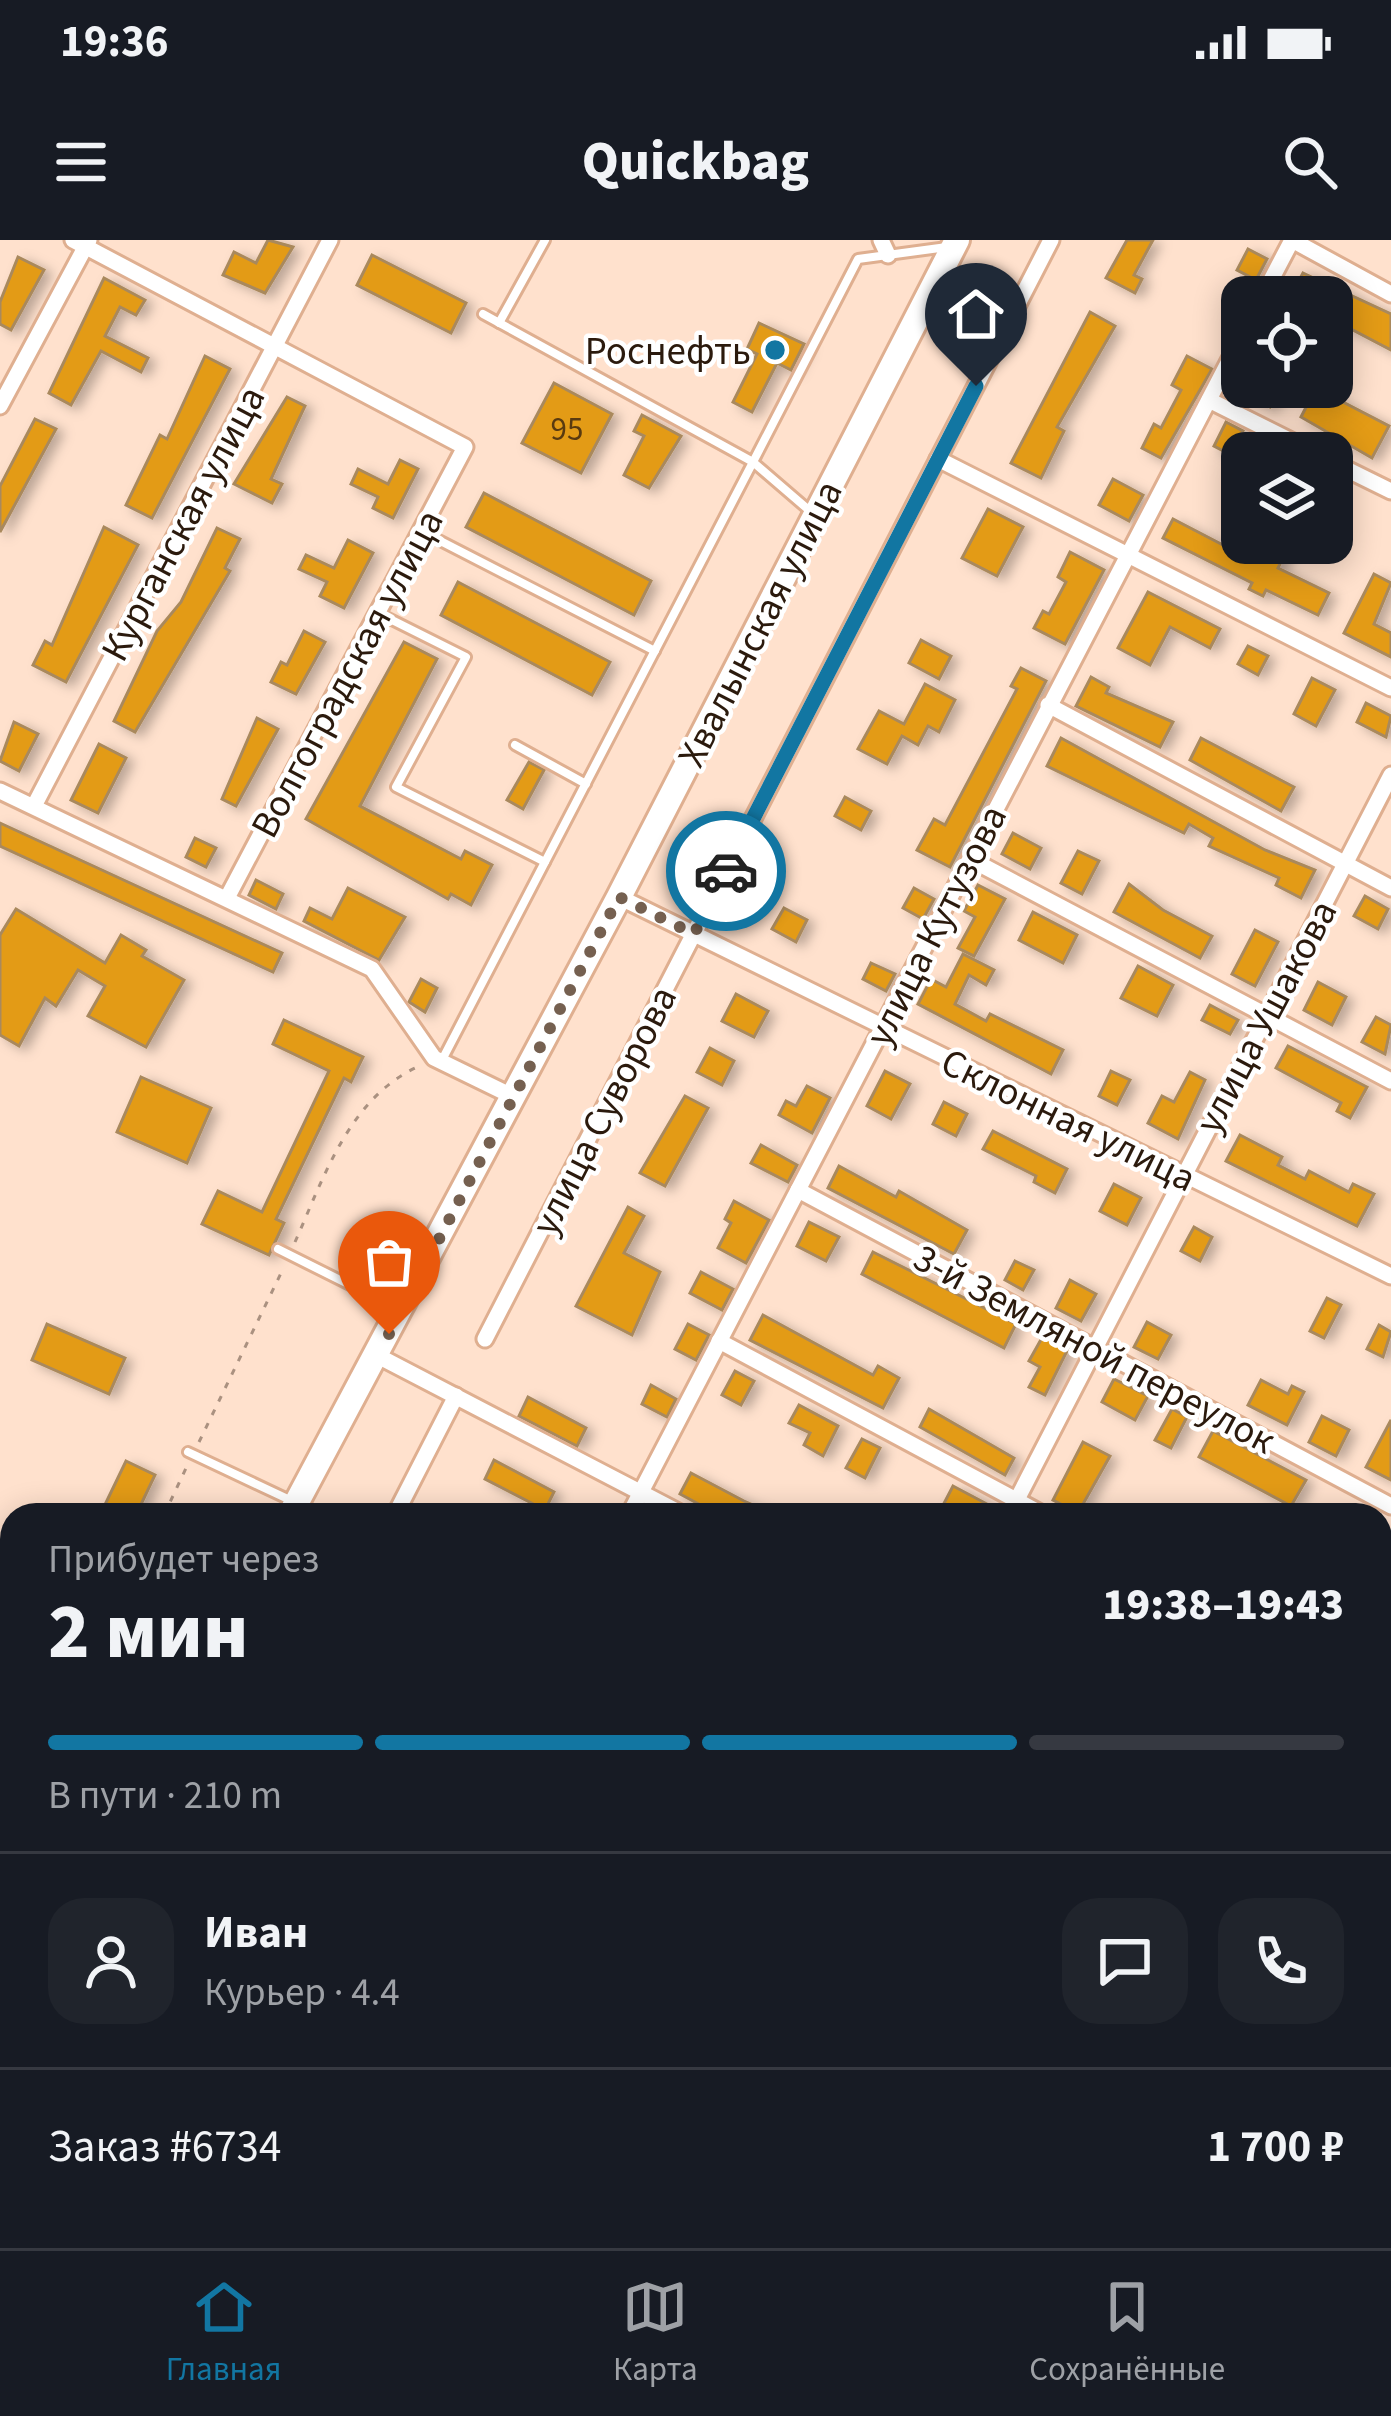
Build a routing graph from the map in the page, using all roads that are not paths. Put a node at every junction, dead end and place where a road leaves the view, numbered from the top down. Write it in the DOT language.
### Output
graph roads {
  1 [pos="330,240"];
  2 [pos="545,240"];
  3 [pos="1051,240"];
  4 [pos="1292,240"];
  5 [pos="83,242"];
  6 [pos="956,243"];
  7 [pos="884,247"];
  8 [pos="1273,276"];
  9 [pos="1391,293"];
  10 [pos="483,314"];
  11 [pos="499,323"];
  12 [pos="275,346"];
  13 [pos="1221,377"];
  14 [pos="1209,400"];
  15 [pos="0,406"];
  16 [pos="1273,432"];
  17 [pos="938,460"];
  18 [pos="753,463"];
  19 [pos="1353,472"];
  20 [pos="1391,491"];
  21 [pos="814,515"];
  22 [pos="421,531"];
  23 [pos="1126,558"];
  24 [pos="378,613"];
  25 [pos="655,651"];
  26 [pos="1391,688"];
  27 [pos="1048,705"];
  28 [pos="514,745"];
  29 [pos="1391,775"];
  30 [pos="586,784"];
  31 [pos="0,791"];
  32 [pos="34,806"];
  33 [pos="970,859"];
  34 [pos="544,862"];
  35 [pos="1345,863"];
  36 [pos="1391,888"];
  37 [pos="619,897"];
  38 [pos="227,898"];
  39 [pos="694,934"];
  40 [pos="1265,1015"];
  41 [pos="881,1029"];
  42 [pos="438,1059"];
  43 [pos="1391,1081"];
  44 [pos="510,1095"];
  45 [pos="1183,1173"];
  46 [pos="798,1190"];
  47 [pos="278,1250"];
  48 [pos="1391,1276"];
  49 [pos="400,1311"];
  50 [pos="485,1340"];
  51 [pos="719,1341"];
  52 [pos="1094,1347"];
  53 [pos="378,1356"];
  54 [pos="456,1396"];
  55 [pos="190,1453"];
  56 [pos="641,1492"];
  57 [pos="283,1503"];
  58 [pos="297,1503"];
  59 [pos="401,1503"];
  60 [pos="635,1503"];
  61 [pos="662,1503"];
  62 [pos="1003,1503"];
  63 [pos="1015,1503"];
  64 [pos="1385,1503"];
  1 -- 12 [label="street, Курганская улица"];
  2 -- 11 [label="lane"];
  3 -- 17 [label="street, улица Суворова"];
  4 -- 8 [label="street"];
  4 -- 9 [label="street"];
  5 -- 12 [label="street"];
  5 -- 15 [label="street"];
  6 -- 7 [label="lane"];
  6 -- 21 [label="main road, Хвалынская улица"];
  7 -- 18 [label="lane"];
  10 -- 11 [label="lane"];
  11 -- 18 [label="lane"];
  12 -- 22 [label="street, Волгоградская улица"];
  12 -- 32 [label="street, Курганская улица"];
  13 -- 14 [label="street, улица Кутузова"];
  14 -- 16 [label="street"];
  14 -- 23 [label="street, улица Кутузова"];
  17 -- 23 [label="street"];
  17 -- 39 [label="street, улица Суворова"];
  18 -- 21 [label="lane"];
  18 -- 25 [label="lane"];
  19 -- 20 [label="street"];
  21 -- 37 [label="main road, Хвалынская улица"];
  22 -- 24 [label="street, Волгоградская улица"];
  22 -- 25 [label="lane"];
  23 -- 26 [label="street"];
  23 -- 27 [label="street, улица Кутузова"];
  24 -- 34 [label="lane"];
  24 -- 38 [label="street, Волгоградская улица"];
  25 -- 30 [label="lane"];
  27 -- 33 [label="street, улица Кутузова"];
  27 -- 35 [label="street"];
  28 -- 30 [label="lane"];
  29 -- 35 [label="street, улица Ушакова"];
  30 -- 34 [label="lane"];
  31 -- 32 [label="street"];
  32 -- 38 [label="street"];
  33 -- 40 [label="street"];
  33 -- 41 [label="street, улица Кутузова"];
  34 -- 42 [label="lane"];
  35 -- 36 [label="street"];
  35 -- 40 [label="street, улица Ушакова"];
  37 -- 39 [label="street, Склонная улица"];
  37 -- 44 [label="main road, Хвалынская улица"];
  38 -- 42 [label="street"];
  39 -- 41 [label="street, Склонная улица"];
  39 -- 50 [label="street, улица Суворова"];
  40 -- 43 [label="street"];
  40 -- 45 [label="street, улица Ушакова"];
  41 -- 45 [label="street, Склонная улица"];
  41 -- 46 [label="street, улица Кутузова"];
  42 -- 44 [label="street"];
  44 -- 49 [label="main road, Хвалынская улица"];
  45 -- 48 [label="street, Склонная улица"];
  45 -- 52 [label="street, улица Ушакова"];
  46 -- 51 [label="street, улица Кутузова"];
  46 -- 52 [label="street, 3-й Земляной переулок"];
  47 -- 49 [label="lane"];
  49 -- 53 [label="main road, Хвалынская улица"];
  51 -- 56 [label="street, улица Кутузова"];
  51 -- 62 [label="street"];
  52 -- 63 [label="street, улица Ушакова"];
  52 -- 64 [label="street, 3-й Земляной переулок"];
  53 -- 54 [label="street"];
  53 -- 58 [label="main road, Хвалынская улица"];
  54 -- 56 [label="street"];
  54 -- 59 [label="street"];
  55 -- 57 [label="lane"];
  56 -- 60 [label="street, улица Кутузова"];
  56 -- 61 [label="street"];
}
